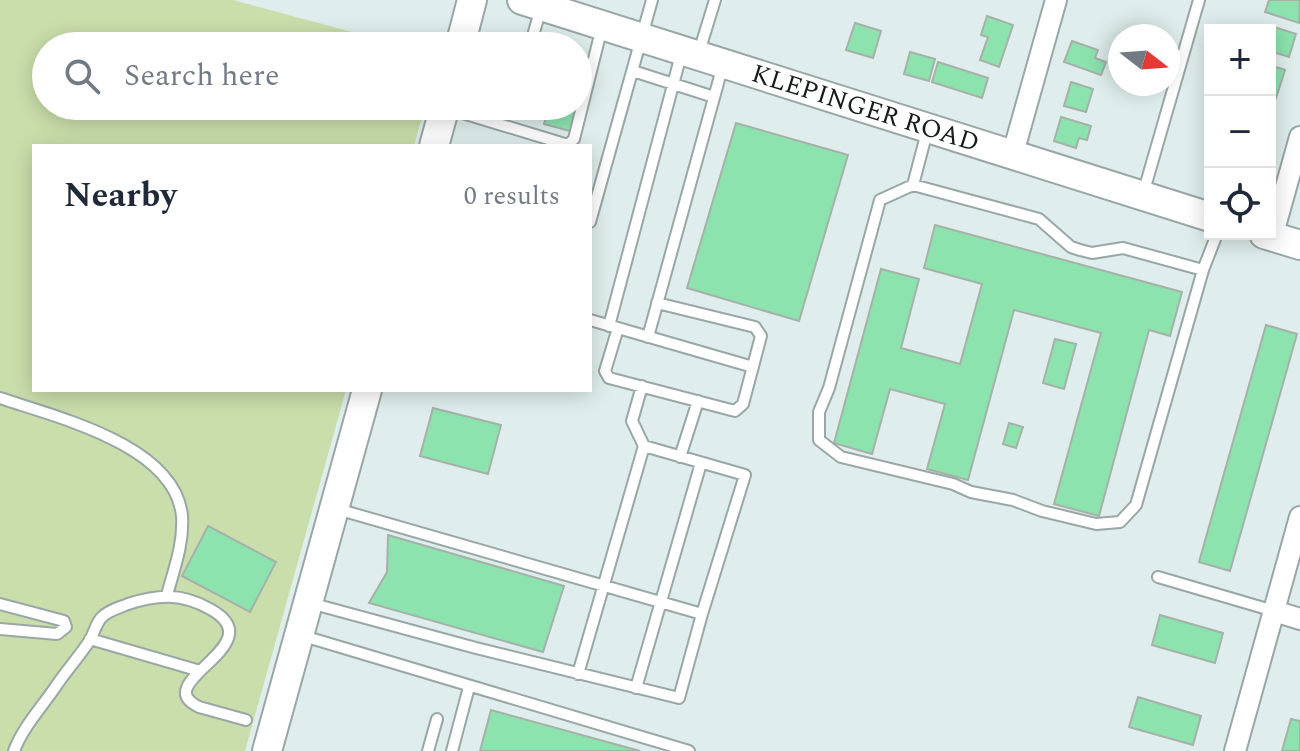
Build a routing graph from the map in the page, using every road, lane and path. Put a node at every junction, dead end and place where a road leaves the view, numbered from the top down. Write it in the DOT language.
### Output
graph roads {
  1 [pos="472,0"];
  2 [pos="652,0"];
  3 [pos="715,0"];
  4 [pos="1056,0"];
  5 [pos="1199,0"];
  6 [pos="546,4"];
  7 [pos="602,25"];
  8 [pos="464,32"];
  9 [pos="533,32"];
  10 [pos="642,37"];
  11 [pos="702,55"];
  12 [pos="592,65"];
  13 [pos="633,71"];
  14 [pos="673,85"];
  15 [pos="714,97"];
  16 [pos="441,120"];
  17 [pos="486,120"];
  18 [pos="579,120"];
  19 [pos="489,121"];
  20 [pos="929,126"];
  21 [pos="1300,137"];
  22 [pos="435,144"];
  23 [pos="565,144"];
  24 [pos="569,144"];
  25 [pos="1013,153"];
  26 [pos="913,185"];
  27 [pos="1143,195"];
  28 [pos="1276,210"];
  29 [pos="592,215"];
  30 [pos="1204,215"];
  31 [pos="1276,238"];
  32 [pos="1215,240"];
  33 [pos="1300,245"];
  34 [pos="1203,270"];
  35 [pos="657,303"];
  36 [pos="592,321"];
  37 [pos="613,327"];
  38 [pos="648,337"];
  39 [pos="753,367"];
  40 [pos="642,386"];
  41 [pos="366,392"];
  42 [pos="0,398"];
  43 [pos="698,401"];
  44 [pos="644,446"];
  45 [pos="680,457"];
  46 [pos="701,463"];
  47 [pos="335,508"];
  48 [pos="1300,517"];
  49 [pos="1158,577"];
  50 [pos="602,585"];
  51 [pos="167,595"];
  52 [pos="660,602"];
  53 [pos="309,603"];
  54 [pos="0,604"];
  55 [pos="1274,611"];
  56 [pos="702,614"];
  57 [pos="1300,619"];
  58 [pos="0,629"];
  59 [pos="300,635"];
  60 [pos="90,639"];
  61 [pos="200,671"];
  62 [pos="578,674"];
  63 [pos="469,687"];
  64 [pos="636,688"];
  65 [pos="437,719"];
  66 [pos="246,720"];
  67 [pos="14,751"];
  68 [pos="267,751"];
  69 [pos="428,751"];
  70 [pos="452,751"];
  71 [pos="689,751"];
  72 [pos="1235,751"];
  1 -- 8 [label="street"];
  2 -- 10 [label="lane"];
  3 -- 11 [label="lane"];
  4 -- 25 [label="street"];
  5 -- 27 [label="lane"];
  6 -- 7 [label="street, KLEPINGER ROAD"];
  6 -- 9 [label="lane"];
  7 -- 10 [label="street, KLEPINGER ROAD"];
  7 -- 12 [label="lane"];
  10 -- 11 [label="street, KLEPINGER ROAD"];
  10 -- 13 [label="lane"];
  11 -- 14 [label="lane"];
  11 -- 15 [label="lane"];
  11 -- 20 [label="street, KLEPINGER ROAD"];
  13 -- 14 [label="lane"];
  13 -- 29 [label="lane"];
  14 -- 15 [label="lane"];
  14 -- 37 [label="lane"];
  15 -- 35 [label="lane"];
  16 -- 22 [label="street"];
  17 -- 19 [label="lane"];
  18 -- 24 [label="lane"];
  19 -- 23 [label="lane"];
  20 -- 25 [label="street, KLEPINGER ROAD"];
  20 -- 26 [label="lane"];
  21 -- 28 [label="street"];
  25 -- 27 [label="street, KLEPINGER ROAD"];
  26 -- 34 [label="lane"];
  26 -- 34 [label="lane"];
  27 -- 30 [label="street, KLEPINGER ROAD"];
  31 -- 33 [label="street"];
  32 -- 34 [label="lane"];
  35 -- 38 [label="lane"];
  35 -- 39 [label="lane"];
  36 -- 37 [label="lane"];
  37 -- 38 [label="lane"];
  37 -- 40 [label="lane"];
  38 -- 39 [label="lane"];
  39 -- 43 [label="lane"];
  40 -- 43 [label="lane"];
  40 -- 44 [label="lane"];
  41 -- 47 [label="street"];
  42 -- 51 [label="lane"];
  43 -- 45 [label="lane"];
  44 -- 45 [label="lane"];
  44 -- 50 [label="lane"];
  45 -- 46 [label="lane"];
  46 -- 52 [label="lane"];
  46 -- 56 [label="lane"];
  47 -- 50 [label="lane"];
  47 -- 53 [label="street"];
  48 -- 55 [label="street"];
  49 -- 55 [label="lane"];
  50 -- 52 [label="lane"];
  50 -- 62 [label="lane"];
  51 -- 60 [label="lane"];
  51 -- 61 [label="lane"];
  52 -- 56 [label="lane"];
  52 -- 64 [label="lane"];
  53 -- 59 [label="street"];
  53 -- 62 [label="lane"];
  54 -- 58 [label="lane"];
  55 -- 57 [label="street"];
  55 -- 72 [label="street"];
  56 -- 64 [label="lane"];
  59 -- 63 [label="lane"];
  59 -- 68 [label="street"];
  60 -- 61 [label="lane"];
  60 -- 67 [label="lane"];
  61 -- 66 [label="lane"];
  62 -- 64 [label="lane"];
  63 -- 70 [label="lane"];
  63 -- 71 [label="lane"];
  65 -- 69 [label="lane"];
}
